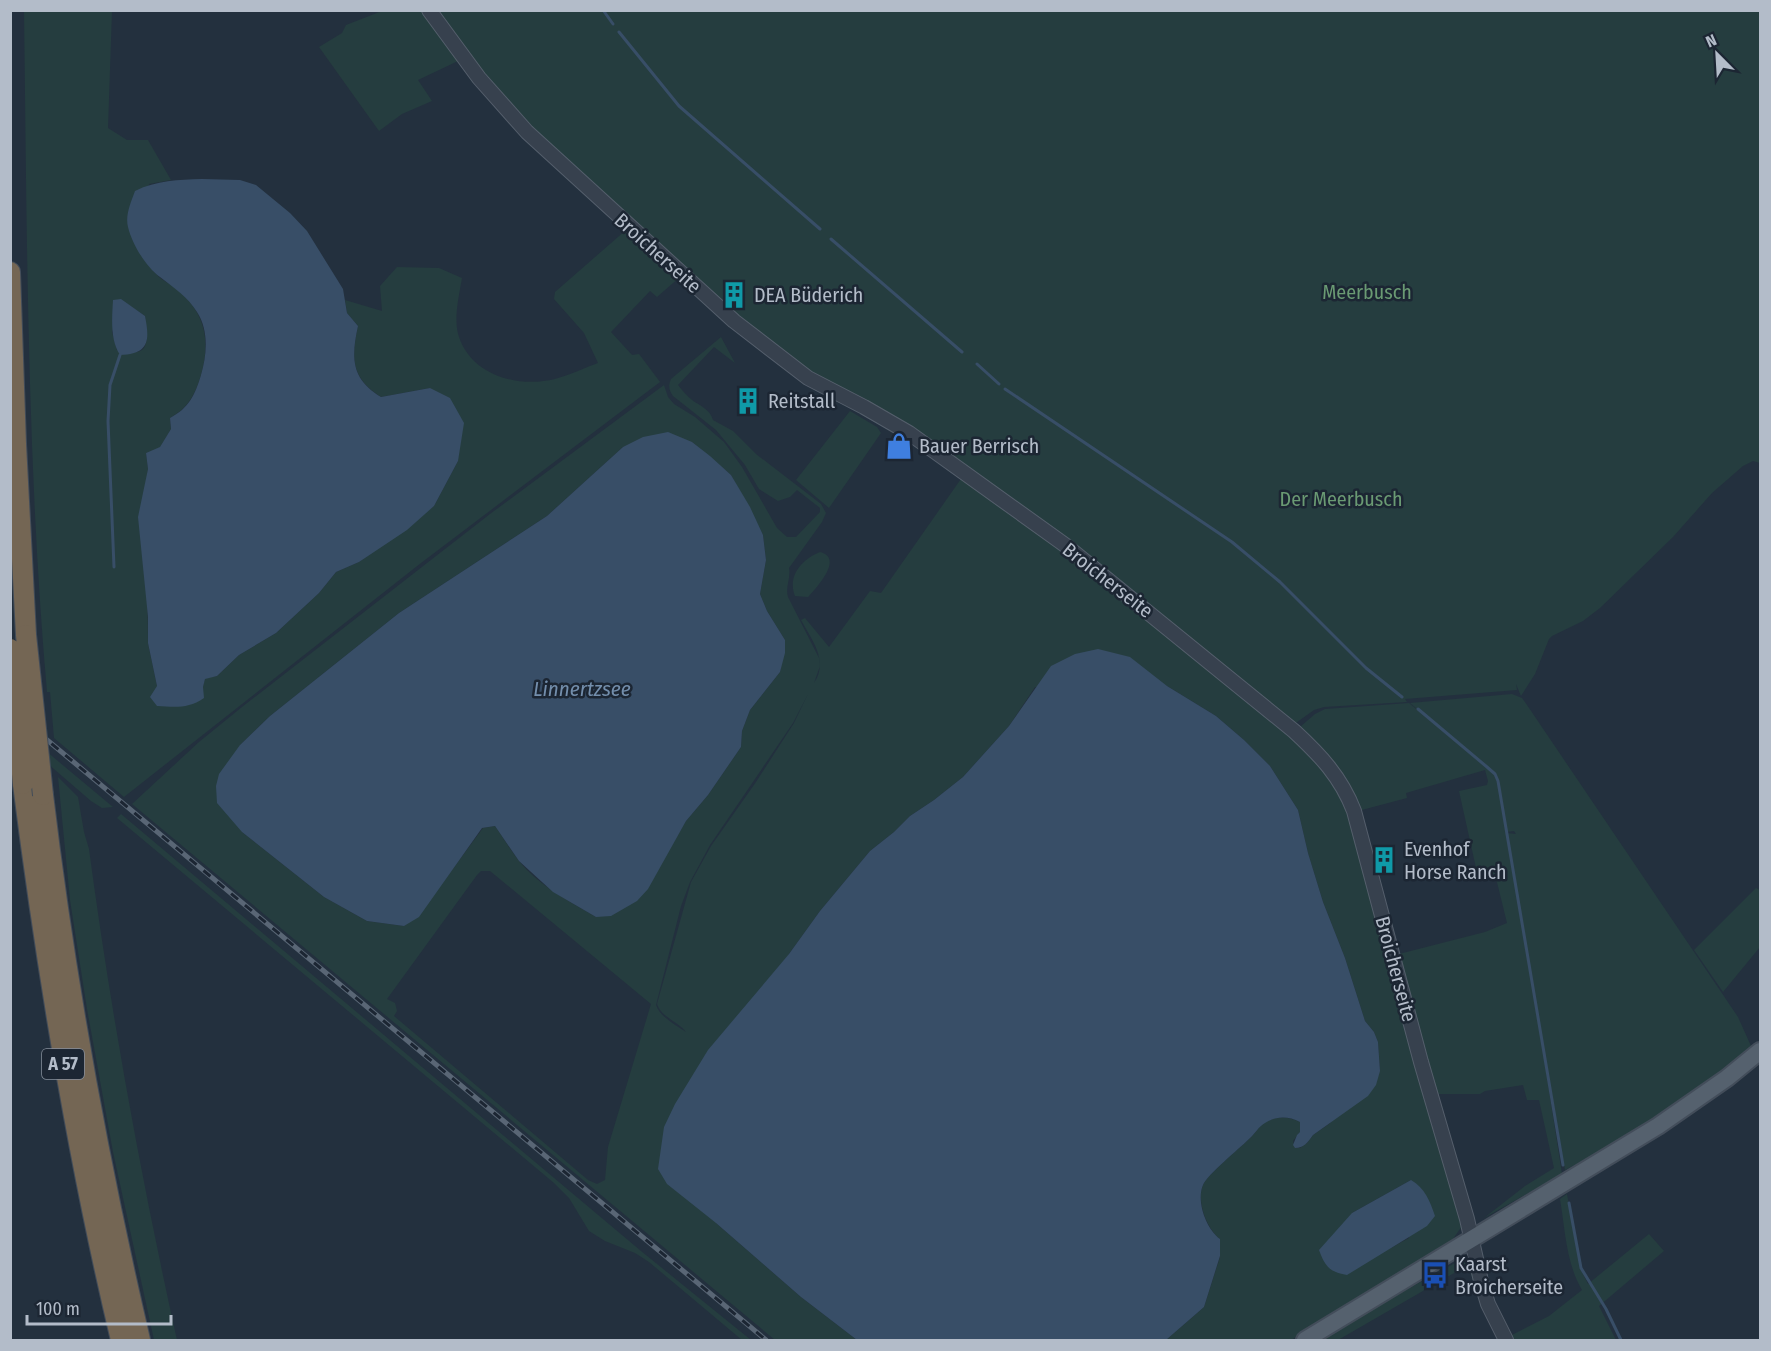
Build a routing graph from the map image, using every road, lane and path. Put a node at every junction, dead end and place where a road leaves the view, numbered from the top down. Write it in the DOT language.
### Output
graph roads {
  1 [pos="429,10"];
  2 [pos="10,272"];
  3 [pos="10,649"];
  4 [pos="1761,1051"];
  5 [pos="1471,1240"];
  6 [pos="121,1341"];
  7 [pos="140,1341"];
  8 [pos="1305,1341"];
  9 [pos="1506,1341"];
  1 -- 5 [label="street, Broicherseite"];
  2 -- 7 [label="highway, A 57, bridge"];
  3 -- 6 [label="highway, A 57, bridge"];
  4 -- 5 [label="main road"];
  5 -- 8 [label="main road"];
  5 -- 9 [label="street, Broicherseite"];
}
